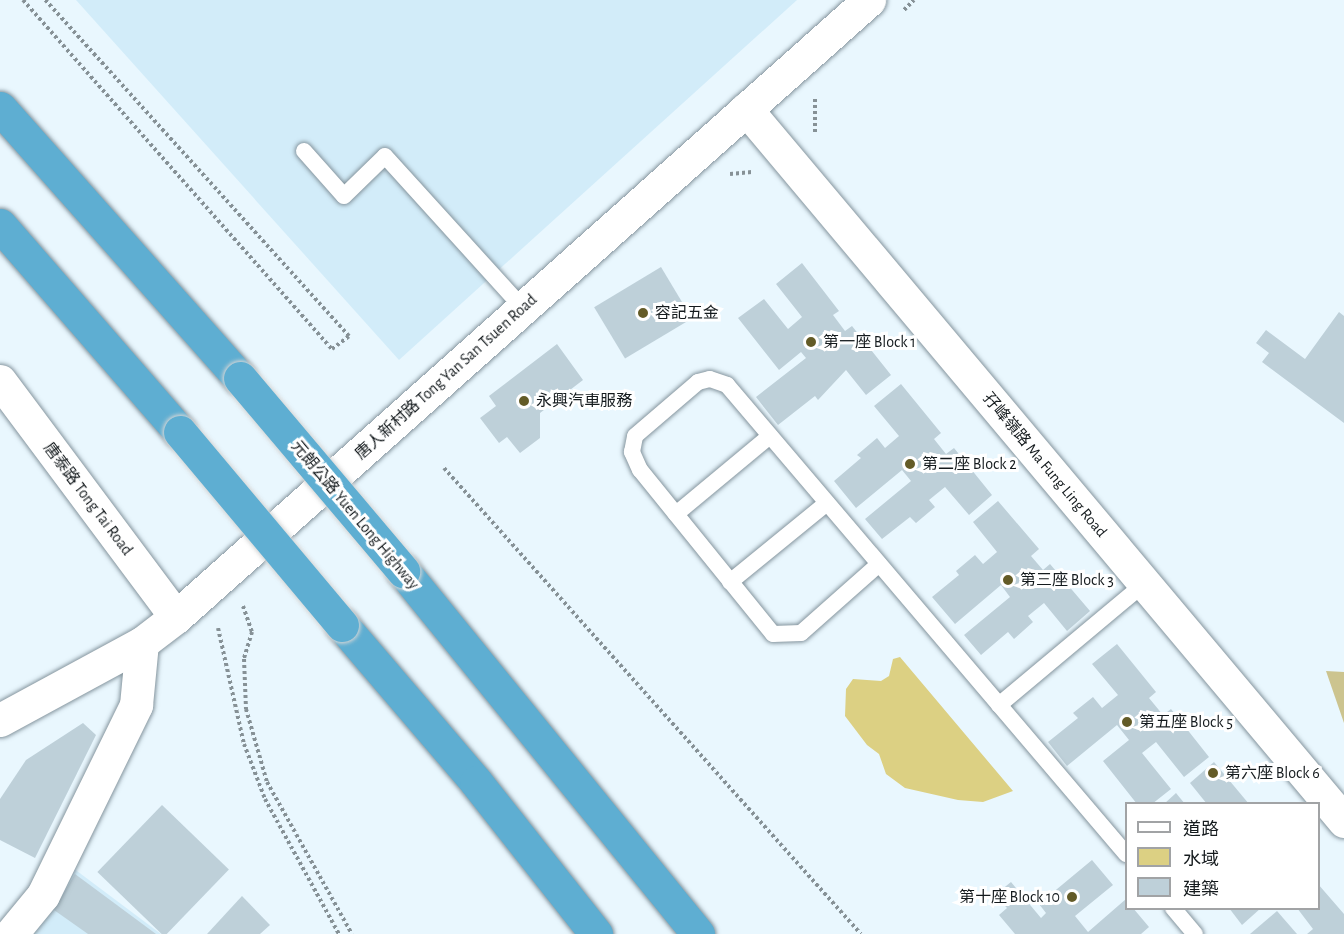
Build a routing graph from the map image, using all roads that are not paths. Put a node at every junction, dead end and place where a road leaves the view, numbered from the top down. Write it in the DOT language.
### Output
graph roads {
  1 [pos="869,0"];
  2 [pos="0,108"];
  3 [pos="746,109"];
  4 [pos="304,152"];
  5 [pos="0,225"];
  6 [pos="523,308"];
  7 [pos="0,381"];
  8 [pos="770,436"];
  9 [pos="826,502"];
  10 [pos="676,514"];
  11 [pos="879,564"];
  12 [pos="730,582"];
  13 [pos="1145,583"];
  14 [pos="176,617"];
  15 [pos="142,643"];
  16 [pos="999,705"];
  17 [pos="0,720"];
  18 [pos="476,782"];
  19 [pos="1344,821"];
  20 [pos="1125,853"];
  21 [pos="1174,910"];
  22 [pos="11,934"];
  23 [pos="579,934"];
  24 [pos="596,934"];
  25 [pos="698,934"];
  26 [pos="1195,934"];
  1 -- 3 [label="street, 唐人新村路 Tong Yan San Tsuen Road"];
  2 -- 25 [label="highway, 元朗公路 Yuen Long Highway, bridge"];
  3 -- 6 [label="street, 唐人新村路 Tong Yan San Tsuen Road"];
  3 -- 13 [label="street, 孖峰嶺路 Ma Fung Ling Road"];
  4 -- 6 [label="lane"];
  5 -- 18 [label="highway, bridge"];
  6 -- 14 [label="street, 唐人新村路 Tong Yan San Tsuen Road"];
  7 -- 14 [label="street, 唐泰路 Tong Tai Road"];
  8 -- 9 [label="lane"];
  8 -- 10 [label="lane"];
  8 -- 10 [label="lane"];
  9 -- 11 [label="lane"];
  9 -- 12 [label="lane"];
  10 -- 12 [label="lane"];
  11 -- 12 [label="lane"];
  11 -- 16 [label="lane"];
  13 -- 16 [label="lane"];
  13 -- 19 [label="street, 孖峰嶺路 Ma Fung Ling Road"];
  14 -- 15 [label="street, 唐人新村路 Tong Yan San Tsuen Road"];
  15 -- 17 [label="street, 唐人新村路 Tong Yan San Tsuen Road"];
  15 -- 22 [label="street"];
  16 -- 20 [label="lane"];
  18 -- 23 [label="highway"];
  18 -- 24 [label="highway"];
  21 -- 26 [label="lane"];
}
